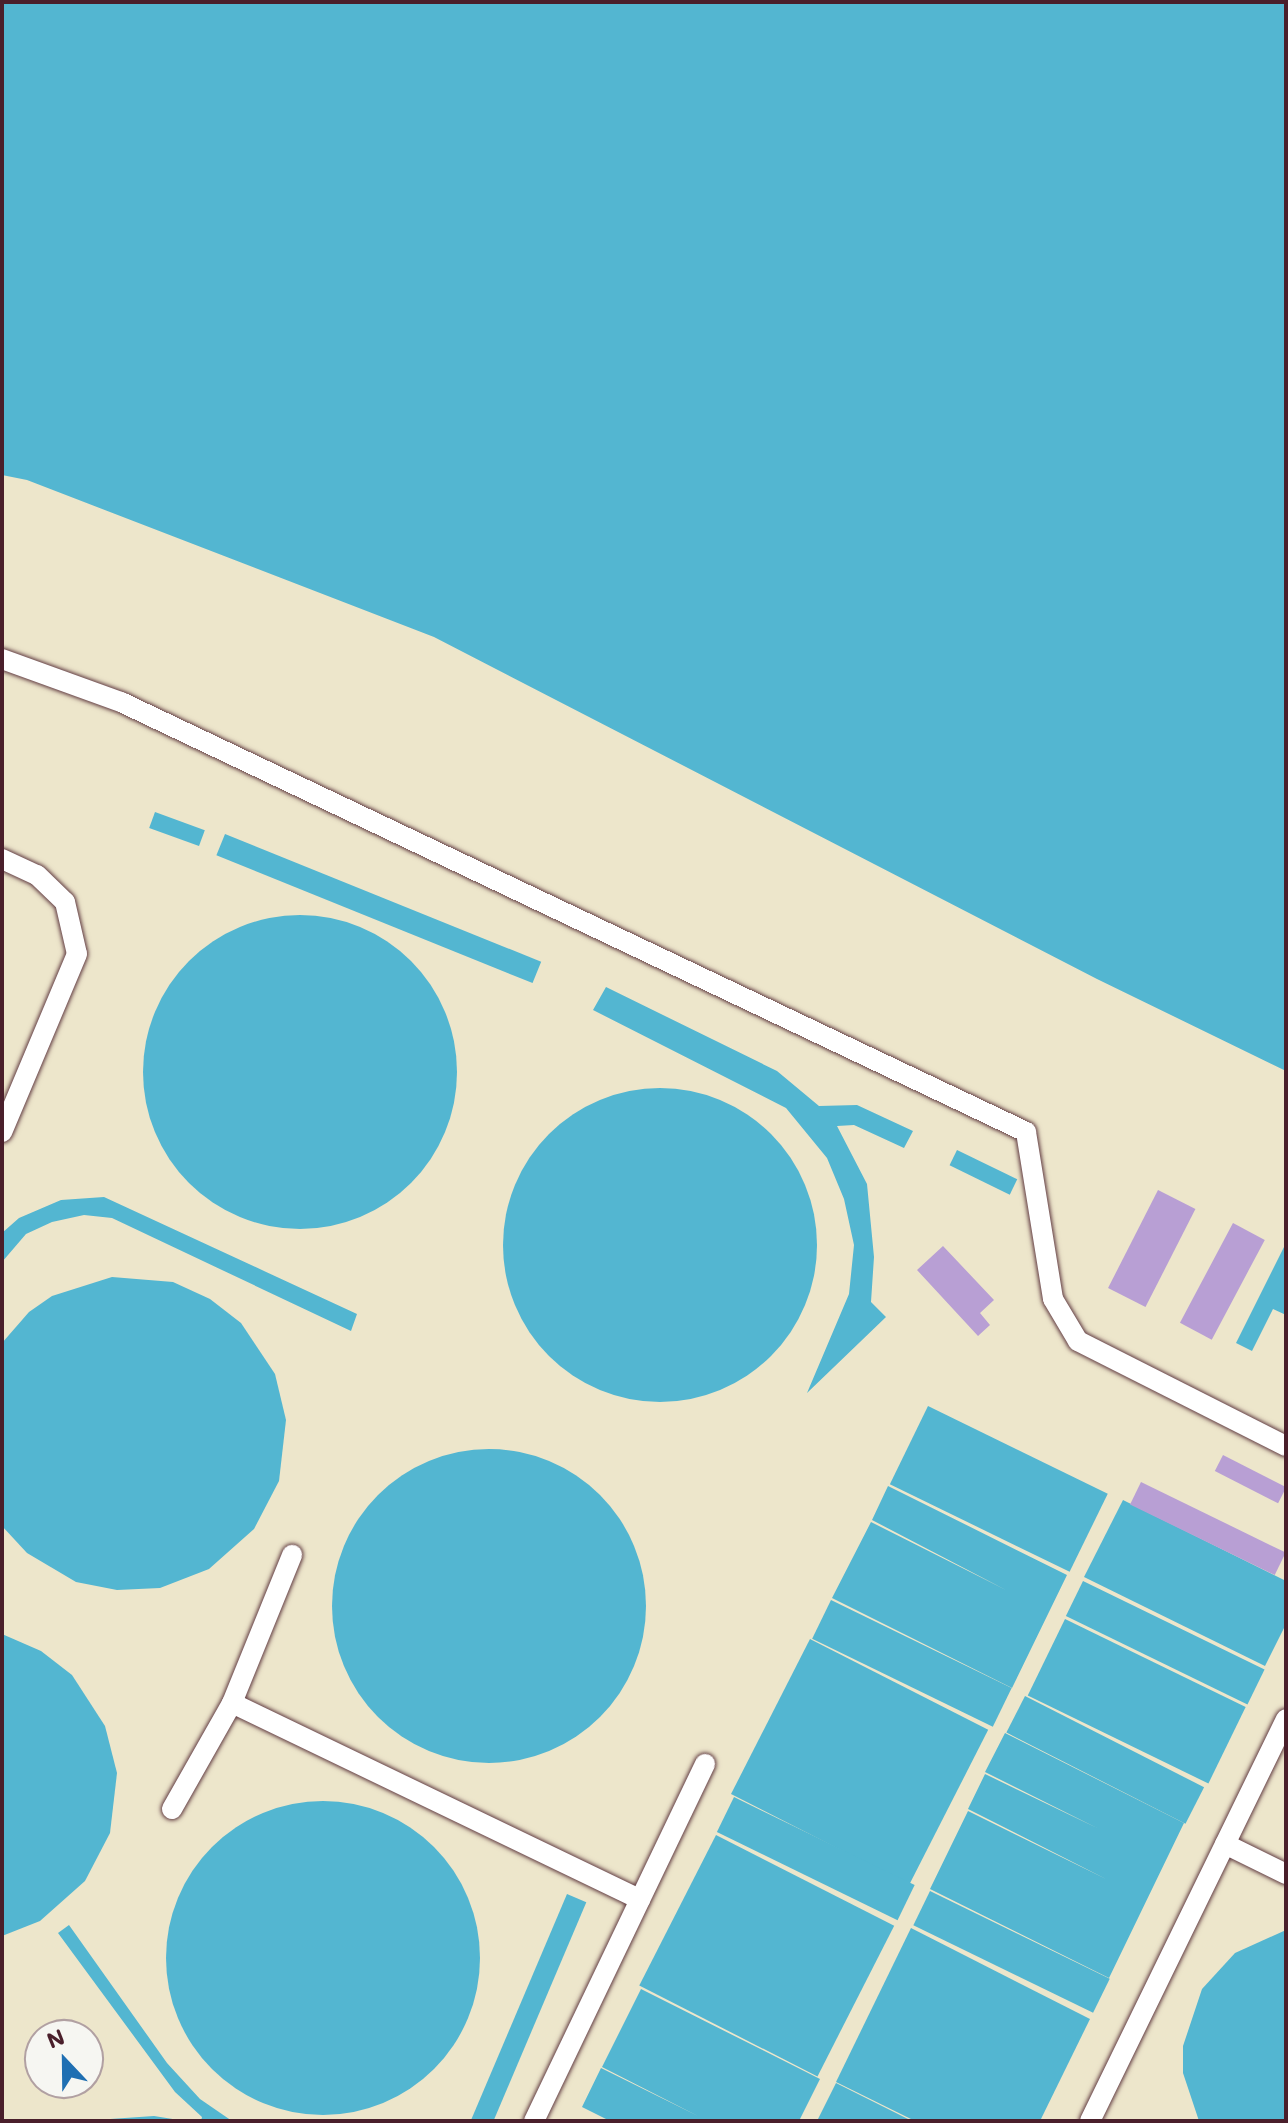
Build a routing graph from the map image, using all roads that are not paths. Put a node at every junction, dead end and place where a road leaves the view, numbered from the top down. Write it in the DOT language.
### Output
graph roads {
  1 [pos="2,659"];
  2 [pos="2,859"];
  3 [pos="2,1132"];
  4 [pos="1286,1446"];
  5 [pos="292,1555"];
  6 [pos="232,1703"];
  7 [pos="1286,1719"];
  8 [pos="705,1764"];
  9 [pos="172,1809"];
  10 [pos="1225,1844"];
  11 [pos="1286,1874"];
  12 [pos="640,1899"];
  13 [pos="534,2121"];
  14 [pos="1090,2121"];
  1 -- 4 [label="lane"];
  2 -- 3 [label="lane"];
  5 -- 6 [label="lane"];
  6 -- 9 [label="lane"];
  6 -- 12 [label="lane"];
  7 -- 10 [label="lane"];
  8 -- 12 [label="lane"];
  10 -- 11 [label="lane"];
  10 -- 14 [label="lane"];
  12 -- 13 [label="lane"];
}
